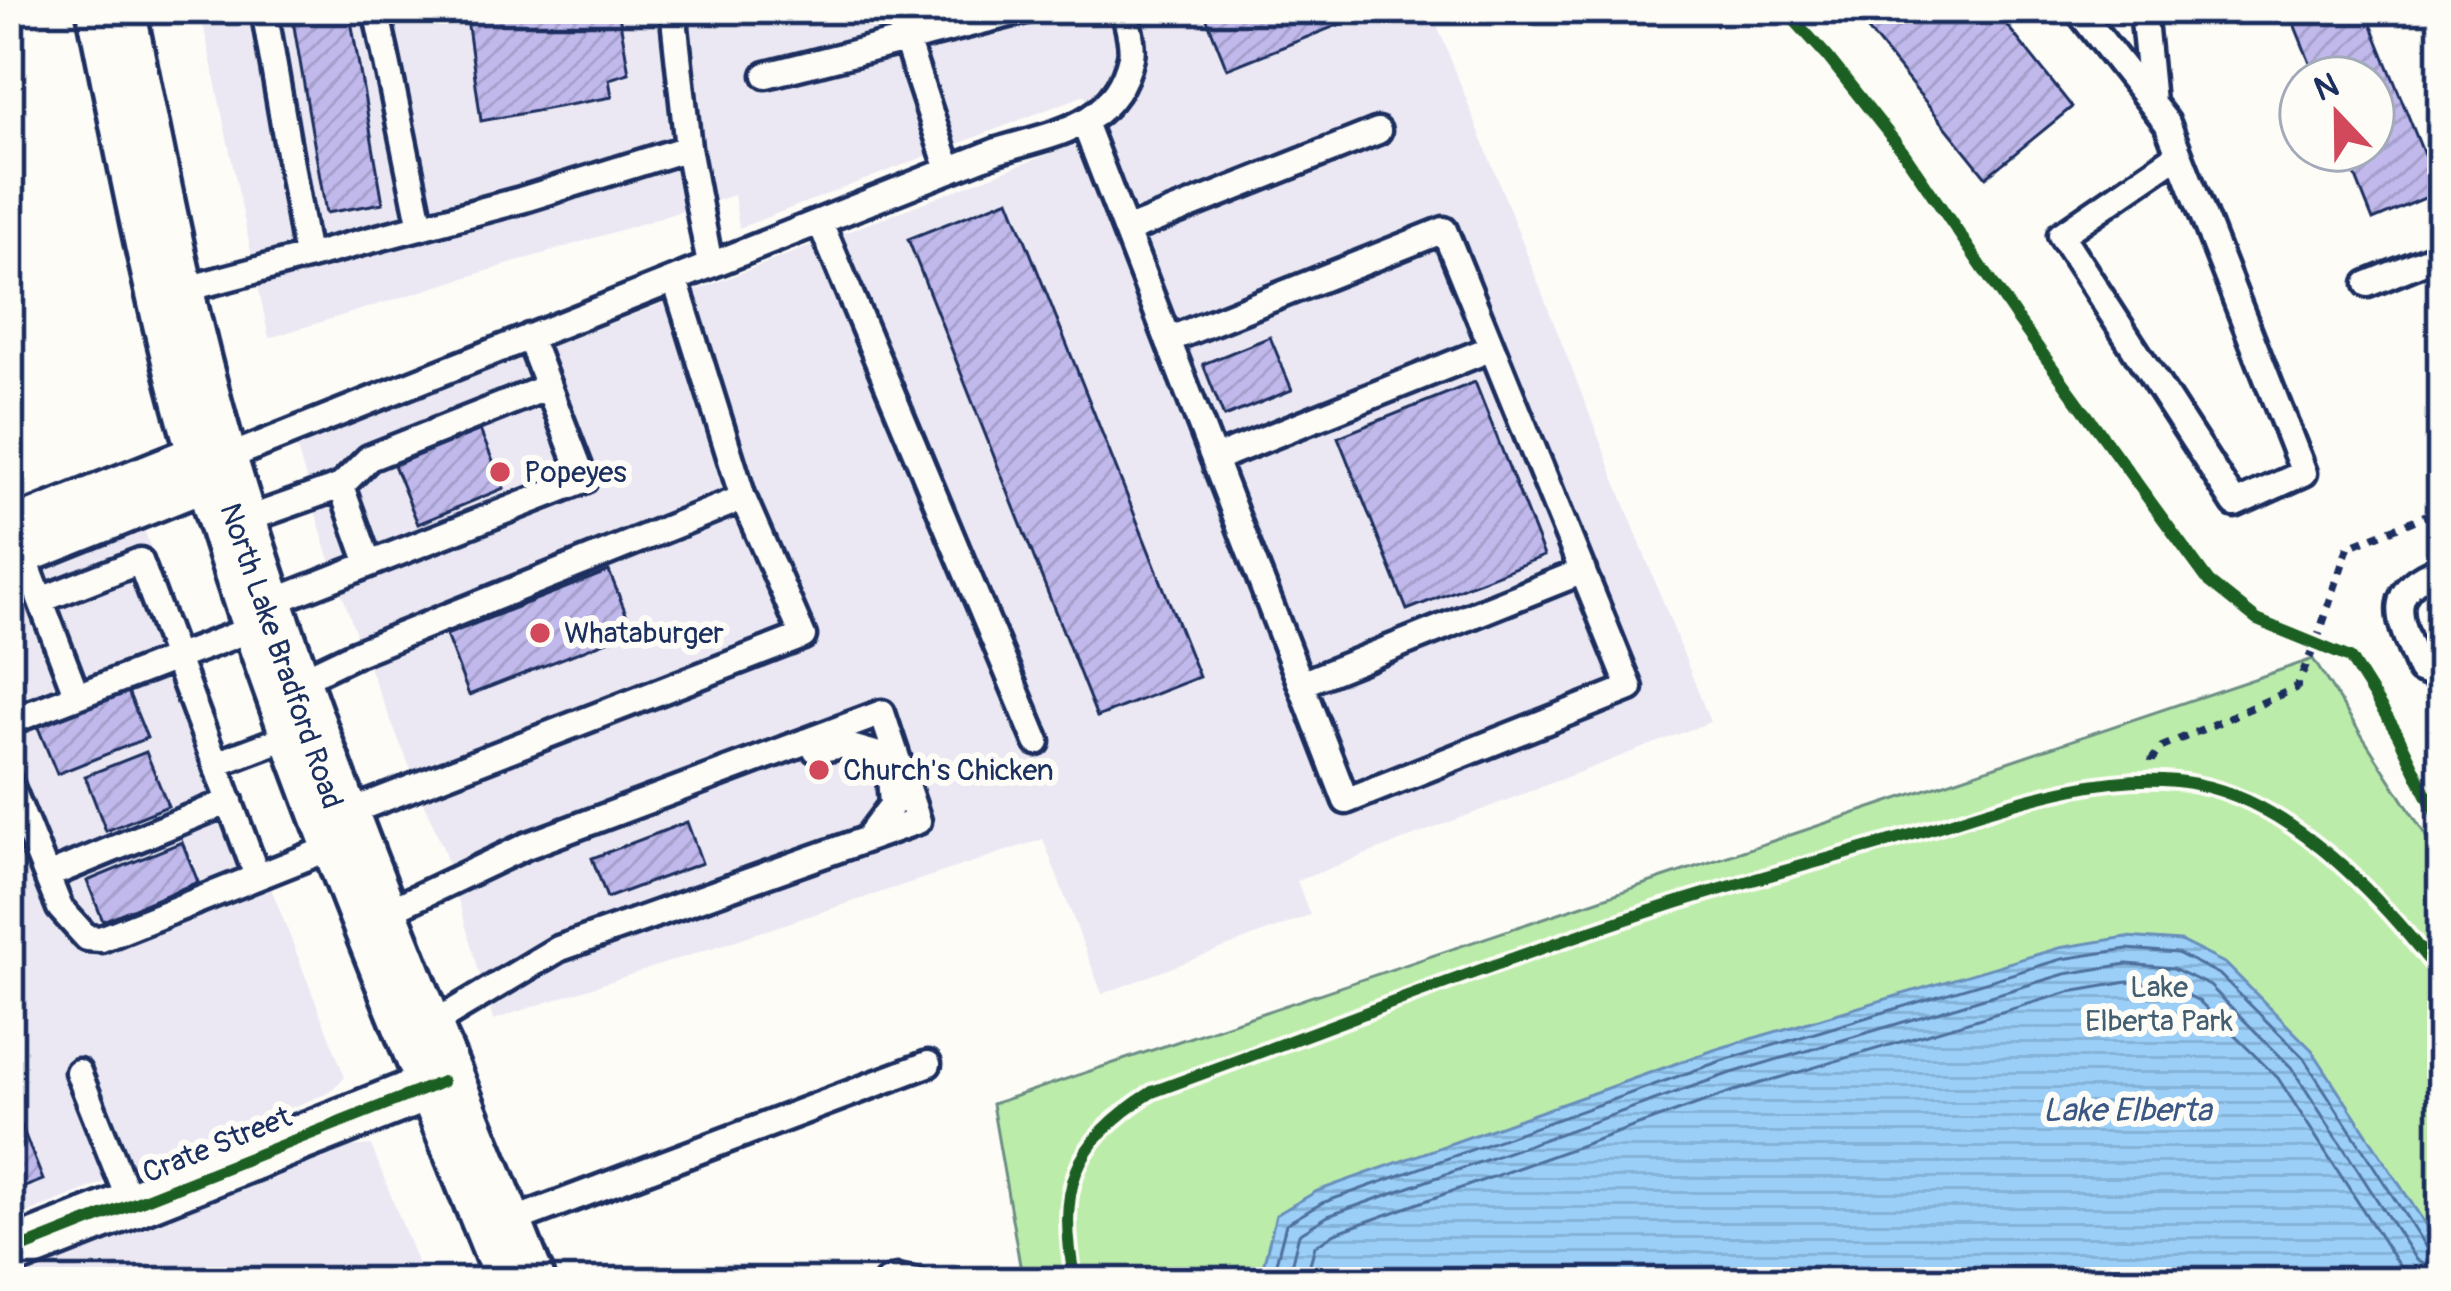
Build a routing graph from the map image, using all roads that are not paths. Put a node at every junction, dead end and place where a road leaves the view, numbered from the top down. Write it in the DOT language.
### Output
graph roads {
  1 [pos="111,9"];
  2 [pos="265,9"];
  3 [pos="376,9"];
  4 [pos="1030,9"];
  5 [pos="1124,9"];
  6 [pos="2077,9"];
  7 [pos="2143,9"];
  8 [pos="670,13"];
  9 [pos="993,14"];
  10 [pos="906,40"];
  11 [pos="766,75"];
  12 [pos="2152,103"];
  13 [pos="1085,124"];
  14 [pos="1378,131"];
  15 [pos="688,148"];
  16 [pos="2179,154"];
  17 [pos="949,170"];
  18 [pos="820,222"];
  19 [pos="421,227"];
  20 [pos="1126,231"];
  21 [pos="2442,254"];
  22 [pos="307,257"];
  23 [pos="710,265"];
  24 [pos="675,280"];
  25 [pos="2368,284"];
  26 [pos="168,294"];
  27 [pos="529,337"];
  28 [pos="1168,340"];
  29 [pos="1492,348"];
  30 [pos="548,387"];
  31 [pos="1214,459"];
  32 [pos="214,463"];
  33 [pos="340,485"];
  34 [pos="742,498"];
  35 [pos="234,524"];
  36 [pos="23,562"];
  37 [pos="369,564"];
  38 [pos="2442,568"];
  39 [pos="1583,572"];
  40 [pos="264,615"];
  41 [pos="177,658"];
  42 [pos="2442,678"];
  43 [pos="1300,684"];
  44 [pos="77,696"];
  45 [pos="297,708"];
  46 [pos="9,722"];
  47 [pos="1037,742"];
  48 [pos="216,764"];
  49 [pos="9,782"];
  50 [pos="230,801"];
  51 [pos="342,829"];
  52 [pos="553,836"];
  53 [pos="867,839"];
  54 [pos="47,876"];
  55 [pos="257,876"];
  56 [pos="376,916"];
  57 [pos="432,1056"];
  58 [pos="928,1064"];
  59 [pos="77,1072"];
  60 [pos="130,1205"];
  61 [pos="9,1253"];
  62 [pos="510,1254"];
  63 [pos="887,1282"];
  64 [pos="917,1282"];
  1 -- 26 [label="main road, North Lake Bradford Road"];
  2 -- 22 [label="lane"];
  3 -- 19 [label="lane"];
  4 -- 9 [label="lane"];
  5 -- 13 [label="lane"];
  6 -- 12 [label="lane"];
  7 -- 12 [label="lane"];
  8 -- 15 [label="lane"];
  9 -- 10 [label="lane"];
  10 -- 11 [label="lane"];
  10 -- 17 [label="lane"];
  12 -- 16 [label="lane"];
  13 -- 17 [label="lane"];
  13 -- 20 [label="lane"];
  14 -- 20 [label="lane"];
  15 -- 19 [label="lane"];
  15 -- 23 [label="lane"];
  16 -- 16 [label="lane"];
  17 -- 18 [label="lane"];
  18 -- 23 [label="lane"];
  18 -- 47 [label="lane"];
  19 -- 22 [label="lane"];
  20 -- 28 [label="lane"];
  21 -- 25 [label="lane"];
  22 -- 26 [label="lane"];
  23 -- 24 [label="lane"];
  24 -- 27 [label="lane"];
  24 -- 34 [label="lane"];
  26 -- 32 [label="main road, North Lake Bradford Road"];
  27 -- 30 [label="lane"];
  27 -- 32 [label="lane"];
  28 -- 29 [label="lane"];
  28 -- 31 [label="lane"];
  29 -- 31 [label="lane"];
  29 -- 39 [label="lane"];
  30 -- 33 [label="lane"];
  30 -- 37 [label="lane"];
  31 -- 43 [label="lane"];
  32 -- 35 [label="main road, North Lake Bradford Road"];
  32 -- 36 [label="main road"];
  33 -- 35 [label="lane"];
  33 -- 37 [label="lane"];
  34 -- 45 [label="lane"];
  34 -- 51 [label="lane"];
  35 -- 40 [label="main road, North Lake Bradford Road"];
  36 -- 41 [label="lane"];
  36 -- 44 [label="lane"];
  37 -- 40 [label="lane"];
  38 -- 42 [label="lane"];
  39 -- 43 [label="lane"];
  39 -- 43 [label="lane"];
  40 -- 41 [label="lane"];
  40 -- 45 [label="main road, North Lake Bradford Road"];
  41 -- 44 [label="lane"];
  41 -- 48 [label="lane"];
  44 -- 46 [label="lane"];
  45 -- 48 [label="lane"];
  45 -- 51 [label="main road, North Lake Bradford Road"];
  48 -- 50 [label="lane"];
  49 -- 54 [label="lane"];
  50 -- 54 [label="lane"];
  50 -- 55 [label="lane"];
  51 -- 55 [label="lane"];
  51 -- 56 [label="main road, North Lake Bradford Road"];
  52 -- 53 [label="lane"];
  52 -- 53 [label="lane"];
  52 -- 56 [label="lane"];
  53 -- 57 [label="lane"];
  54 -- 55 [label="lane"];
  56 -- 57 [label="main road, North Lake Bradford Road"];
  57 -- 60 [label="street, Crate Street"];
  57 -- 62 [label="main road, North Lake Bradford Road"];
  58 -- 62 [label="lane"];
  59 -- 60 [label="lane"];
  60 -- 61 [label="street, Crate Street"];
  63 -- 64 [label="lane"];
}
